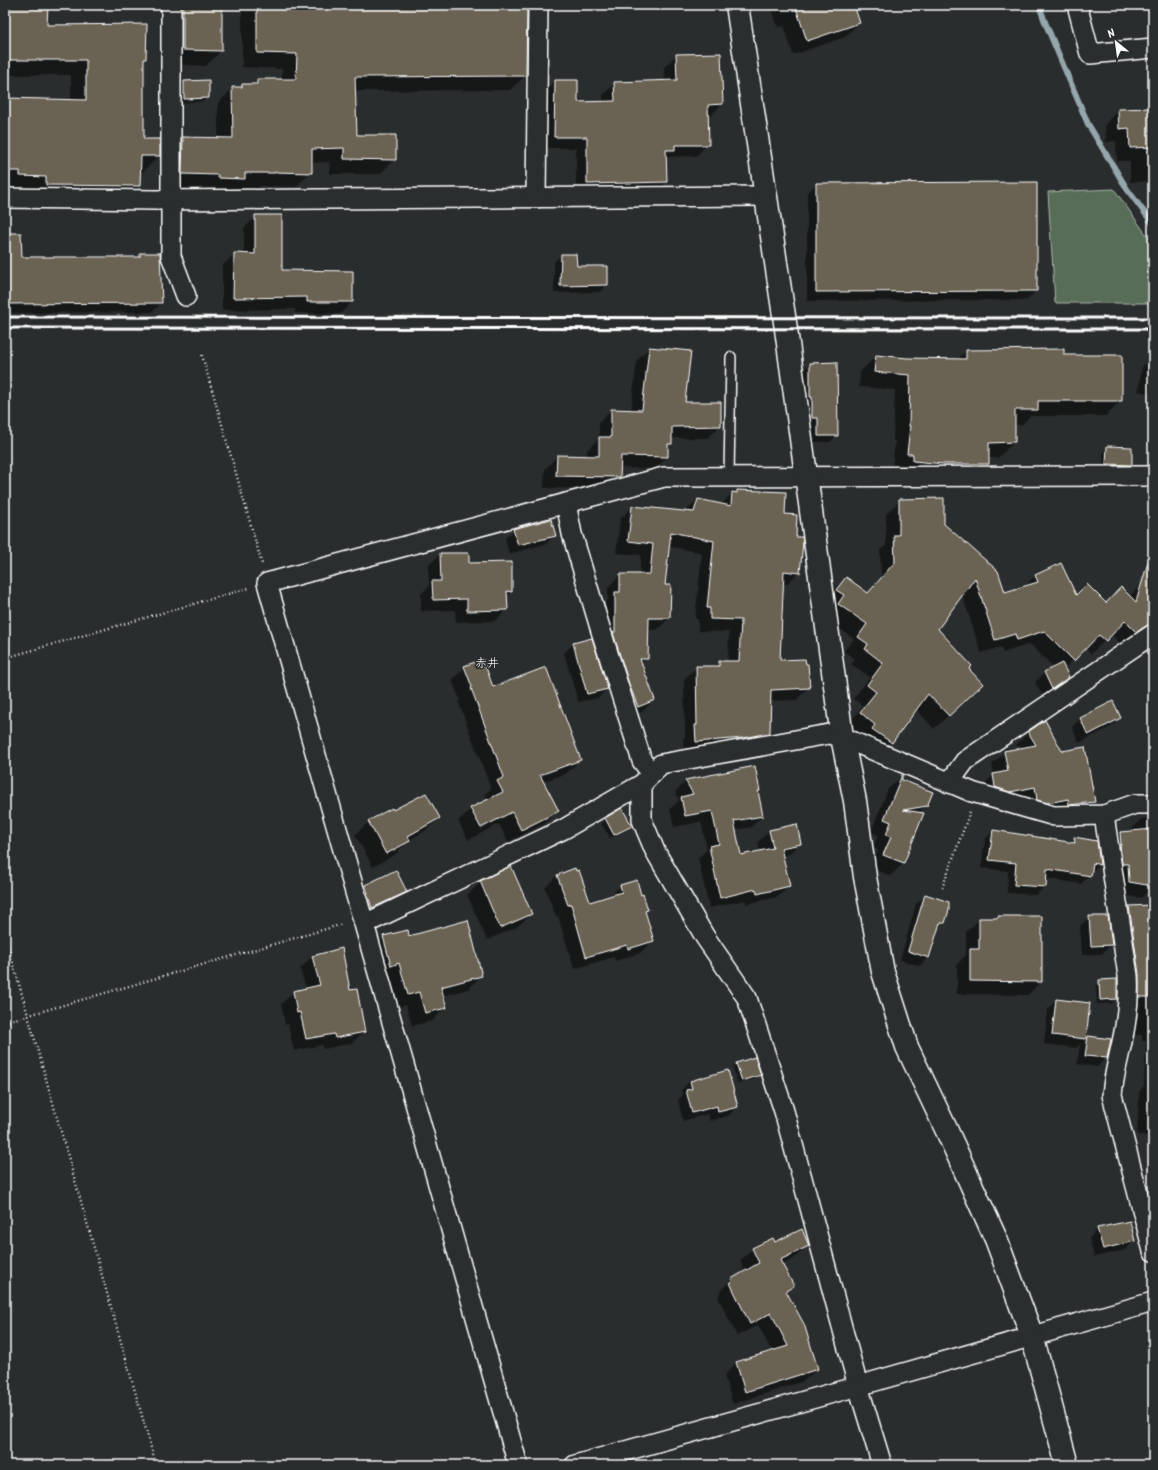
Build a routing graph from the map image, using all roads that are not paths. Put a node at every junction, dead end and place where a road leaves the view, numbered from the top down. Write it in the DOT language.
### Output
graph roads {
  1 [pos="171,5"];
  2 [pos="538,5"];
  3 [pos="737,5"];
  4 [pos="1077,5"];
  5 [pos="1153,48"];
  6 [pos="766,196"];
  7 [pos="5,198"];
  8 [pos="536,198"];
  9 [pos="172,200"];
  10 [pos="186,296"];
  11 [pos="731,357"];
  12 [pos="729,476"];
  13 [pos="1153,476"];
  14 [pos="806,477"];
  15 [pos="566,503"];
  16 [pos="1153,634"];
  17 [pos="842,737"];
  18 [pos="647,779"];
  19 [pos="949,783"];
  20 [pos="1153,804"];
  21 [pos="1104,815"];
  22 [pos="363,918"];
  23 [pos="1153,1251"];
  24 [pos="1153,1302"];
  25 [pos="1032,1336"];
  26 [pos="858,1386"];
  27 [pos="518,1465"];
  28 [pos="575,1465"];
  29 [pos="882,1465"];
  30 [pos="1067,1465"];
  1 -- 9 [label="street"];
  2 -- 8 [label="street"];
  3 -- 6 [label="street"];
  4 -- 5 [label="street"];
  6 -- 8 [label="street"];
  6 -- 14 [label="street"];
  7 -- 9 [label="street"];
  8 -- 9 [label="street"];
  9 -- 10 [label="street"];
  11 -- 12 [label="lane"];
  12 -- 14 [label="street"];
  12 -- 15 [label="street"];
  13 -- 14 [label="street"];
  14 -- 17 [label="street"];
  15 -- 18 [label="street"];
  15 -- 22 [label="street"];
  16 -- 19 [label="street"];
  17 -- 18 [label="street"];
  17 -- 19 [label="street"];
  17 -- 25 [label="street"];
  18 -- 22 [label="street"];
  18 -- 26 [label="street"];
  19 -- 21 [label="street"];
  20 -- 21 [label="street"];
  21 -- 23 [label="street"];
  22 -- 27 [label="street"];
  24 -- 25 [label="street"];
  25 -- 26 [label="street"];
  25 -- 30 [label="street"];
  26 -- 28 [label="street"];
  26 -- 29 [label="street"];
}
